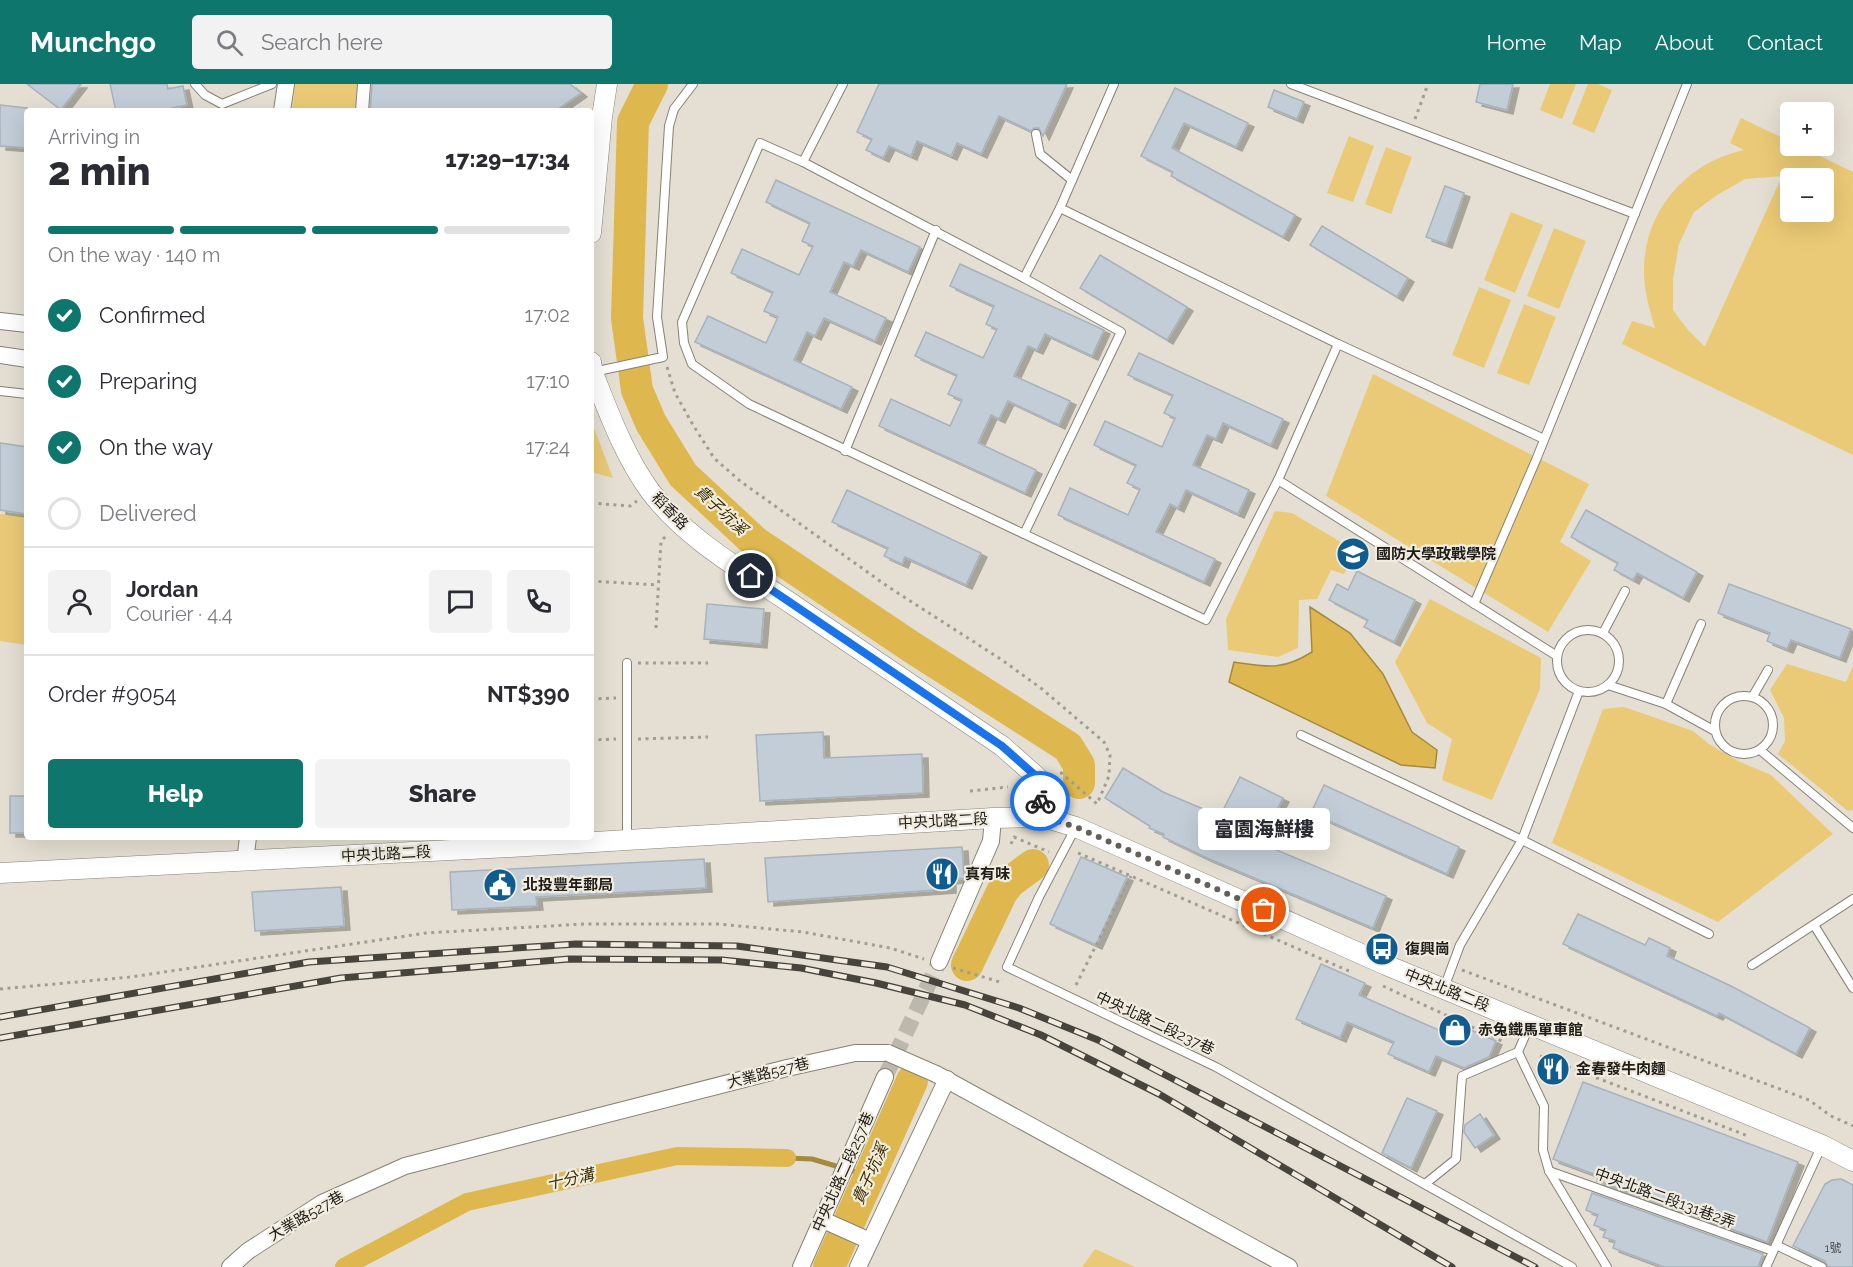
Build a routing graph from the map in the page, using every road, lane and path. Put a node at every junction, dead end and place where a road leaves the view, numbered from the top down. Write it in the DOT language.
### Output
graph roads {
  1 [pos="195,84"];
  2 [pos="272,84"];
  3 [pos="286,84"];
  4 [pos="364,84"];
  5 [pos="607,84"];
  6 [pos="693,84"];
  7 [pos="843,84"];
  8 [pos="1114,84"];
  9 [pos="1291,84"];
  10 [pos="1428,84"];
  11 [pos="1687,84"];
  12 [pos="282,108"];
  13 [pos="362,108"];
  14 [pos="1411,129"];
  15 [pos="1036,134"];
  16 [pos="802,162"];
  17 [pos="594,172"];
  18 [pos="1072,180"];
  19 [pos="1060,208"];
  20 [pos="1635,214"];
  21 [pos="936,230"];
  22 [pos="1024,278"];
  23 [pos="0,321"];
  24 [pos="24,324"];
  25 [pos="1338,344"];
  26 [pos="0,355"];
  27 [pos="663,357"];
  28 [pos="24,359"];
  29 [pos="594,368"];
  30 [pos="594,373"];
  31 [pos="0,392"];
  32 [pos="24,394"];
  33 [pos="1544,439"];
  34 [pos="845,451"];
  35 [pos="1278,480"];
  36 [pos="651,492"];
  37 [pos="594,503"];
  38 [pos="678,524"];
  39 [pos="1024,534"];
  40 [pos="594,581"];
  41 [pos="658,585"];
  42 [pos="1625,591"];
  43 [pos="1474,604"];
  44 [pos="1701,624"];
  45 [pos="656,628"];
  46 [pos="1603,633"];
  47 [pos="1557,656"];
  48 [pos="627,663"];
  49 [pos="708,663"];
  50 [pos="1768,670"];
  51 [pos="1608,684"];
  52 [pos="1579,691"];
  53 [pos="1753,696"];
  54 [pos="627,698"];
  55 [pos="594,699"];
  56 [pos="1666,704"];
  57 [pos="1715,731"];
  58 [pos="1301,735"];
  59 [pos="708,737"];
  60 [pos="628,739"];
  61 [pos="594,740"];
  62 [pos="1760,750"];
  63 [pos="1059,771"];
  64 [pos="1008,787"];
  65 [pos="970,791"];
  66 [pos="1043,817"];
  67 [pos="993,818"];
  68 [pos="1076,827"];
  69 [pos="1853,828"];
  70 [pos="627,839"];
  71 [pos="248,840"];
  72 [pos="1522,840"];
  73 [pos="1011,844"];
  74 [pos="1060,858"];
  75 [pos="245,862"];
  76 [pos="0,873"];
  77 [pos="1131,875"];
  78 [pos="1853,899"];
  79 [pos="1814,925"];
  80 [pos="1709,934"];
  81 [pos="937,962"];
  82 [pos="1752,965"];
  83 [pos="1453,967"];
  84 [pos="1007,968"];
  85 [pos="1354,973"];
  86 [pos="1376,982"];
  87 [pos="1853,988"];
  88 [pos="0,989"];
  89 [pos="1444,989"];
  90 [pos="1070,998"];
  91 [pos="1530,1024"];
  92 [pos="1504,1042"];
  93 [pos="1518,1052"];
  94 [pos="1540,1056"];
  95 [pos="885,1077"];
  96 [pos="942,1077"];
  97 [pos="1853,1126"];
  98 [pos="1755,1139"];
  99 [pos="1822,1145"];
  100 [pos="1853,1161"];
  101 [pos="1549,1171"];
  102 [pos="1425,1184"];
  103 [pos="823,1220"];
  104 [pos="870,1241"];
  105 [pos="1774,1248"];
  106 [pos="230,1267"];
  107 [pos="801,1267"];
  108 [pos="858,1267"];
  109 [pos="1289,1267"];
  110 [pos="1572,1267"];
  111 [pos="1607,1267"];
  112 [pos="1766,1267"];
  113 [pos="1822,1267"];
  1 -- 2 [label="lane"];
  3 -- 12 [label="street"];
  4 -- 13 [label="street"];
  5 -- 17 [label="street"];
  6 -- 27 [label="lane"];
  7 -- 16 [label="lane"];
  8 -- 18 [label="lane"];
  9 -- 14 [label="lane"];
  10 -- 14 [label="path"];
  11 -- 20 [label="lane"];
  14 -- 20 [label="lane"];
  15 -- 18 [label="lane"];
  16 -- 21 [label="lane"];
  16 -- 34 [label="lane"];
  18 -- 19 [label="lane"];
  19 -- 22 [label="lane"];
  19 -- 25 [label="lane"];
  20 -- 33 [label="lane"];
  21 -- 22 [label="lane"];
  21 -- 34 [label="lane"];
  22 -- 39 [label="lane"];
  23 -- 24 [label="street"];
  25 -- 33 [label="lane"];
  25 -- 35 [label="lane"];
  26 -- 28 [label="street"];
  27 -- 29 [label="lane"];
  27 -- 63 [label="path"];
  30 -- 36 [label="street, 稻香路"];
  31 -- 32 [label="lane"];
  33 -- 43 [label="lane"];
  34 -- 39 [label="lane"];
  35 -- 39 [label="lane"];
  35 -- 43 [label="lane"];
  36 -- 37 [label="path"];
  36 -- 38 [label="street, 稻香路"];
  38 -- 41 [label="path"];
  38 -- 66 [label="street, 稻香路"];
  40 -- 41 [label="path"];
  41 -- 45 [label="path"];
  42 -- 46 [label="lane"];
  43 -- 47 [label="lane"];
  44 -- 56 [label="lane"];
  46 -- 47 [label="lane"];
  46 -- 51 [label="lane"];
  47 -- 52 [label="lane"];
  48 -- 49 [label="path"];
  48 -- 54 [label="lane"];
  50 -- 53 [label="lane"];
  51 -- 52 [label="lane"];
  51 -- 56 [label="lane"];
  52 -- 72 [label="lane"];
  53 -- 57 [label="lane"];
  53 -- 62 [label="lane"];
  54 -- 55 [label="path"];
  54 -- 60 [label="lane"];
  56 -- 57 [label="lane"];
  57 -- 62 [label="lane"];
  58 -- 72 [label="lane"];
  59 -- 60 [label="path"];
  60 -- 61 [label="path"];
  60 -- 70 [label="lane"];
  62 -- 69 [label="lane"];
  64 -- 65 [label="path"];
  66 -- 67 [label="street, 中央北路二段"];
  66 -- 68 [label="street, 中央北路二段"];
  67 -- 70 [label="street, 中央北路二段"];
  67 -- 81 [label="street"];
  68 -- 74 [label="lane"];
  68 -- 89 [label="street, 中央北路二段"];
  70 -- 75 [label="street, 中央北路二段"];
  71 -- 75 [label="street"];
  72 -- 80 [label="lane"];
  72 -- 83 [label="lane"];
  73 -- 74 [label="path"];
  74 -- 77 [label="path"];
  74 -- 84 [label="lane"];
  75 -- 76 [label="street, 中央北路二段"];
  77 -- 85 [label="path"];
  77 -- 90 [label="path"];
  78 -- 79 [label="lane"];
  79 -- 82 [label="lane"];
  79 -- 87 [label="lane"];
  81 -- 84 [label="path"];
  81 -- 88 [label="path"];
  83 -- 89 [label="lane"];
  83 -- 97 [label="path"];
  84 -- 90 [label="lane, 中央北路二段237巷"];
  86 -- 92 [label="path"];
  89 -- 91 [label="street, 中央北路二段"];
  90 -- 102 [label="lane, 中央北路二段237巷"];
  91 -- 93 [label="lane"];
  91 -- 99 [label="street, 中央北路二段"];
  93 -- 101 [label="lane"];
  93 -- 102 [label="lane"];
  94 -- 98 [label="path"];
  95 -- 103 [label="street, 中央北路二段257巷"];
  96 -- 104 [label="street"];
  96 -- 106 [label="street, 大業路527巷, bridge"];
  96 -- 109 [label="street, 大業路527巷"];
  99 -- 100 [label="street, 中央北路二段"];
  99 -- 105 [label="lane"];
  101 -- 105 [label="lane, 中央北路二段131巷2弄"];
  101 -- 111 [label="lane"];
  102 -- 110 [label="lane, 中央北路二段237巷"];
  103 -- 104 [label="street"];
  103 -- 107 [label="street, 中央北路二段257巷"];
  104 -- 108 [label="street"];
  105 -- 112 [label="lane"];
  105 -- 113 [label="lane, 中央北路二段131巷2弄"];
}
